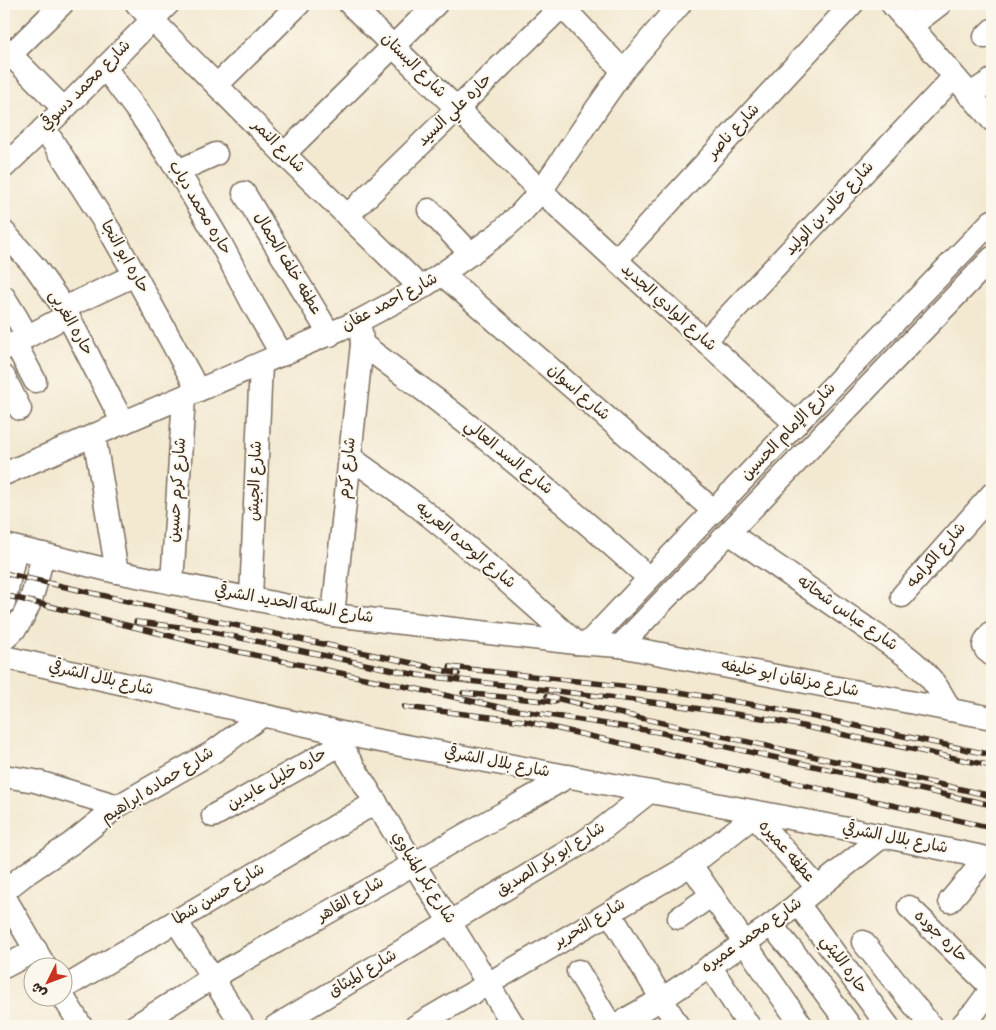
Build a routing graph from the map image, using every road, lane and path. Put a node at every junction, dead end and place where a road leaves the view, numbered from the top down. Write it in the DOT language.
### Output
graph roads {
  1 [pos="62,4"];
  2 [pos="137,4"];
  3 [pos="168,4"];
  4 [pos="299,4"];
  5 [pos="350,4"];
  6 [pos="436,4"];
  7 [pos="680,4"];
  8 [pos="852,4"];
  9 [pos="892,4"];
  10 [pos="940,4"];
  11 [pos="561,5"];
  12 [pos="152,20"];
  13 [pos="911,26"];
  14 [pos="393,46"];
  15 [pos="6,54"];
  16 [pos="105,68"];
  17 [pos="623,71"];
  18 [pos="954,77"];
  19 [pos="992,80"];
  20 [pos="217,85"];
  21 [pos="969,95"];
  22 [pos="64,109"];
  23 [pos="457,110"];
  24 [pos="992,120"];
  25 [pos="44,128"];
  26 [pos="216,154"];
  27 [pos="284,154"];
  28 [pos="4,167"];
  29 [pos="178,171"];
  30 [pos="541,191"];
  31 [pos="244,193"];
  32 [pos="428,210"];
  33 [pos="347,216"];
  34 [pos="992,221"];
  35 [pos="4,232"];
  36 [pos="471,254"];
  37 [pos="992,258"];
  38 [pos="616,260"];
  39 [pos="135,274"];
  40 [pos="442,274"];
  41 [pos="421,288"];
  42 [pos="4,297"];
  43 [pos="66,311"];
  44 [pos="359,321"];
  45 [pos="330,335"];
  46 [pos="705,341"];
  47 [pos="15,343"];
  48 [pos="362,344"];
  49 [pos="282,354"];
  50 [pos="261,364"];
  51 [pos="4,377"];
  52 [pos="35,381"];
  53 [pos="191,393"];
  54 [pos="20,409"];
  55 [pos="123,423"];
  56 [pos="796,424"];
  57 [pos="94,435"];
  58 [pos="350,457"];
  59 [pos="4,474"];
  60 [pos="992,494"];
  61 [pos="714,511"];
  62 [pos="729,533"];
  63 [pos="10,546"];
  64 [pos="43,554"];
  65 [pos="117,572"];
  66 [pos="649,578"];
  67 [pos="172,583"];
  68 [pos="902,596"];
  69 [pos="251,598"];
  70 [pos="4,603"];
  71 [pos="333,615"];
  72 [pos="992,632"];
  73 [pos="4,639"];
  74 [pos="582,643"];
  75 [pos="620,646"];
  76 [pos="992,655"];
  77 [pos="4,657"];
  78 [pos="950,710"];
  79 [pos="263,715"];
  80 [pos="992,718"];
  81 [pos="336,738"];
  82 [pos="4,776"];
  83 [pos="569,776"];
  84 [pos="648,792"];
  85 [pos="376,802"];
  86 [pos="118,806"];
  87 [pos="756,814"];
  88 [pos="213,816"];
  89 [pos="883,836"];
  90 [pos="989,859"];
  91 [pos="414,864"];
  92 [pos="691,864"];
  93 [pos="818,888"];
  94 [pos="4,891"];
  95 [pos="712,895"];
  96 [pos="4,896"];
  97 [pos="950,901"];
  98 [pos="798,904"];
  99 [pos="908,907"];
  100 [pos="610,913"];
  101 [pos="679,918"];
  102 [pos="176,921"];
  103 [pos="450,922"];
  104 [pos="771,925"];
  105 [pos="745,942"];
  106 [pos="863,942"];
  107 [pos="40,958"];
  108 [pos="22,963"];
  109 [pos="710,966"];
  110 [pos="4,967"];
  111 [pos="578,971"];
  112 [pos="212,978"];
  113 [pos="72,983"];
  114 [pos="488,985"];
  115 [pos="991,993"];
  116 [pos="662,999"];
  117 [pos="68,1008"];
  118 [pos="75,1024"];
  119 [pos="135,1026"];
  120 [pos="243,1026"];
  121 [pos="276,1026"];
  122 [pos="416,1026"];
  123 [pos="514,1026"];
  124 [pos="612,1026"];
  125 [pos="678,1026"];
  126 [pos="750,1026"];
  127 [pos="802,1026"];
  128 [pos="850,1026"];
  129 [pos="888,1026"];
  130 [pos="931,1026"];
  131 [pos="961,1026"];
  1 -- 15 [label="street"];
  2 -- 12 [label="street, شارع النمر"];
  3 -- 12 [label="street, شارع محمد دسوقي"];
  4 -- 20 [label="street"];
  5 -- 14 [label="street, شارع البستان"];
  6 -- 14 [label="street"];
  7 -- 17 [label="street, شارع احمد عفان"];
  8 -- 38 [label="street, شارع ناصر"];
  9 -- 13 [label="street"];
  10 -- 13 [label="street"];
  11 -- 17 [label="street"];
  11 -- 23 [label="street, حاره علي السيد"];
  12 -- 16 [label="street, شارع محمد دسوقي"];
  12 -- 20 [label="street, شارع النمر"];
  13 -- 18 [label="street"];
  14 -- 23 [label="street, شارع البستان"];
  14 -- 27 [label="street"];
  15 -- 22 [label="street"];
  16 -- 22 [label="street, شارع محمد دسوقي"];
  16 -- 29 [label="street, حاره محمد دياب"];
  17 -- 30 [label="street, شارع احمد عفان"];
  18 -- 21 [label="street"];
  18 -- 46 [label="street, شارع خالد بن الوليد"];
  19 -- 21 [label="street"];
  20 -- 27 [label="street, شارع النمر"];
  21 -- 24 [label="street"];
  22 -- 25 [label="street, شارع محمد دسوقي"];
  23 -- 30 [label="street, شارع البستان"];
  23 -- 33 [label="street, حاره علي السيد"];
  25 -- 28 [label="street, شارع محمد دسوقي"];
  25 -- 39 [label="street, حاره ابو النجا"];
  26 -- 29 [label="street"];
  27 -- 33 [label="street, شارع النمر"];
  29 -- 49 [label="street, حاره محمد دياب"];
  30 -- 36 [label="street, شارع احمد عفان"];
  30 -- 38 [label="street, شارع الوادي الجديد"];
  31 -- 45 [label="street, عطفه خلف الجمال"];
  32 -- 36 [label="street"];
  33 -- 41 [label="street, شارع النمر"];
  34 -- 56 [label="street, شارع الإمام الحسين"];
  35 -- 43 [label="street, حاره الغربى"];
  36 -- 40 [label="street, شارع احمد عفان"];
  37 -- 62 [label="street, شارع الإمام الحسين"];
  38 -- 46 [label="street, شارع الوادي الجديد"];
  39 -- 43 [label="street"];
  39 -- 53 [label="street, حاره ابو النجا"];
  40 -- 41 [label="street, شارع احمد عفان"];
  40 -- 61 [label="street, شارع اسوان"];
  41 -- 44 [label="street, شارع احمد عفان"];
  42 -- 47 [label="street"];
  43 -- 47 [label="street"];
  43 -- 55 [label="street, حاره الغربى"];
  44 -- 45 [label="street, شارع احمد عفان"];
  44 -- 48 [label="street, شارع كرم"];
  45 -- 49 [label="street, شارع احمد عفان"];
  46 -- 56 [label="street, شارع الوادي الجديد"];
  47 -- 52 [label="street"];
  48 -- 58 [label="street, شارع كرم"];
  48 -- 66 [label="street, شارع السد العالي"];
  49 -- 50 [label="street, شارع احمد عفان"];
  50 -- 53 [label="street, شارع احمد عفان"];
  50 -- 69 [label="street, شارع الجيش"];
  51 -- 54 [label="street"];
  53 -- 55 [label="street, شارع احمد عفان"];
  53 -- 67 [label="street, شارع كرم حسين"];
  55 -- 57 [label="street, شارع احمد عفان"];
  56 -- 61 [label="street, شارع الإمام الحسين"];
  57 -- 59 [label="street, شارع احمد عفان"];
  57 -- 65 [label="street"];
  58 -- 71 [label="street, شارع كرم"];
  58 -- 74 [label="street, شارع الوحده العربيه"];
  60 -- 68 [label="street, شارع الكرامه"];
  61 -- 66 [label="street, شارع الإمام الحسين"];
  62 -- 75 [label="street, شارع الإمام الحسين"];
  62 -- 78 [label="street, شارع عباس شحاته"];
  63 -- 64 [label="street, شارع السكه الحديد الشرقي"];
  63 -- 70 [label="street"];
  64 -- 65 [label="street, شارع السكه الحديد الشرقي"];
  64 -- 73 [label="street"];
  65 -- 67 [label="street, شارع السكه الحديد الشرقي"];
  66 -- 74 [label="street, شارع الإمام الحسين"];
  67 -- 69 [label="street, شارع السكه الحديد الشرقي"];
  69 -- 71 [label="street, شارع السكه الحديد الشرقي"];
  71 -- 74 [label="street, شارع السكه الحديد الشرقي"];
  72 -- 76 [label="street"];
  74 -- 75 [label="street, شارع مزلقان ابو خليفه"];
  75 -- 78 [label="street, شارع مزلقان ابو خليفه"];
  77 -- 79 [label="street, شارع بلال الشرقي"];
  78 -- 80 [label="street, شارع مزلقان ابو خليفه"];
  79 -- 81 [label="street, شارع بلال الشرقي"];
  79 -- 86 [label="street, شارع حماده ابراهيم"];
  81 -- 83 [label="street, شارع بلال الشرقي"];
  81 -- 85 [label="street, شارع بكر المنياوي"];
  81 -- 88 [label="street, حاره خليل عابدين"];
  82 -- 86 [label="street"];
  83 -- 84 [label="street, شارع بلال الشرقي"];
  83 -- 91 [label="street, شارع القاهر"];
  84 -- 87 [label="street, شارع بلال الشرقي"];
  84 -- 103 [label="street, شارع ابو بكر الصديق"];
  85 -- 91 [label="street, شارع بكر المنياوي"];
  85 -- 102 [label="street, شارع حسن شطا"];
  86 -- 94 [label="street, شارع حماده ابراهيم"];
  87 -- 89 [label="street, شارع بلال الشرقي"];
  87 -- 92 [label="street, شارع التحرير"];
  87 -- 93 [label="street, عطفه عميره"];
  89 -- 90 [label="street, شارع بلال الشرقي"];
  89 -- 93 [label="street, شارع محمد عميره"];
  90 -- 97 [label="street"];
  91 -- 103 [label="street, شارع بكر المنياوي"];
  91 -- 112 [label="street, شارع القاهر"];
  92 -- 95 [label="street"];
  92 -- 100 [label="street, شارع التحرير"];
  93 -- 98 [label="street, شارع محمد عميره"];
  95 -- 101 [label="street"];
  95 -- 105 [label="street"];
  96 -- 107 [label="street"];
  98 -- 104 [label="street, شارع محمد عميره"];
  98 -- 129 [label="street, حاره الليثي"];
  99 -- 115 [label="street, حاره جوده"];
  100 -- 114 [label="street, شارع التحرير"];
  100 -- 116 [label="street"];
  102 -- 112 [label="street"];
  102 -- 113 [label="street, شارع حسن شطا"];
  103 -- 114 [label="street, شارع بكر المنياوي"];
  103 -- 121 [label="street, شارع الميثاق"];
  104 -- 105 [label="street, شارع محمد عميره"];
  104 -- 128 [label="street"];
  105 -- 109 [label="street, شارع محمد عميره"];
  105 -- 127 [label="street"];
  106 -- 130 [label="street"];
  108 -- 110 [label="street"];
  109 -- 116 [label="street, شارع محمد عميره"];
  109 -- 126 [label="street"];
  111 -- 124 [label="street"];
  112 -- 119 [label="street, شارع القاهر"];
  112 -- 120 [label="street"];
  114 -- 122 [label="street, شارع التحرير"];
  114 -- 123 [label="street, شارع بكر المنياوي"];
  115 -- 131 [label="street"];
  116 -- 124 [label="street, شارع محمد عميره"];
  116 -- 125 [label="street"];
  117 -- 118 [label="street"];
}
